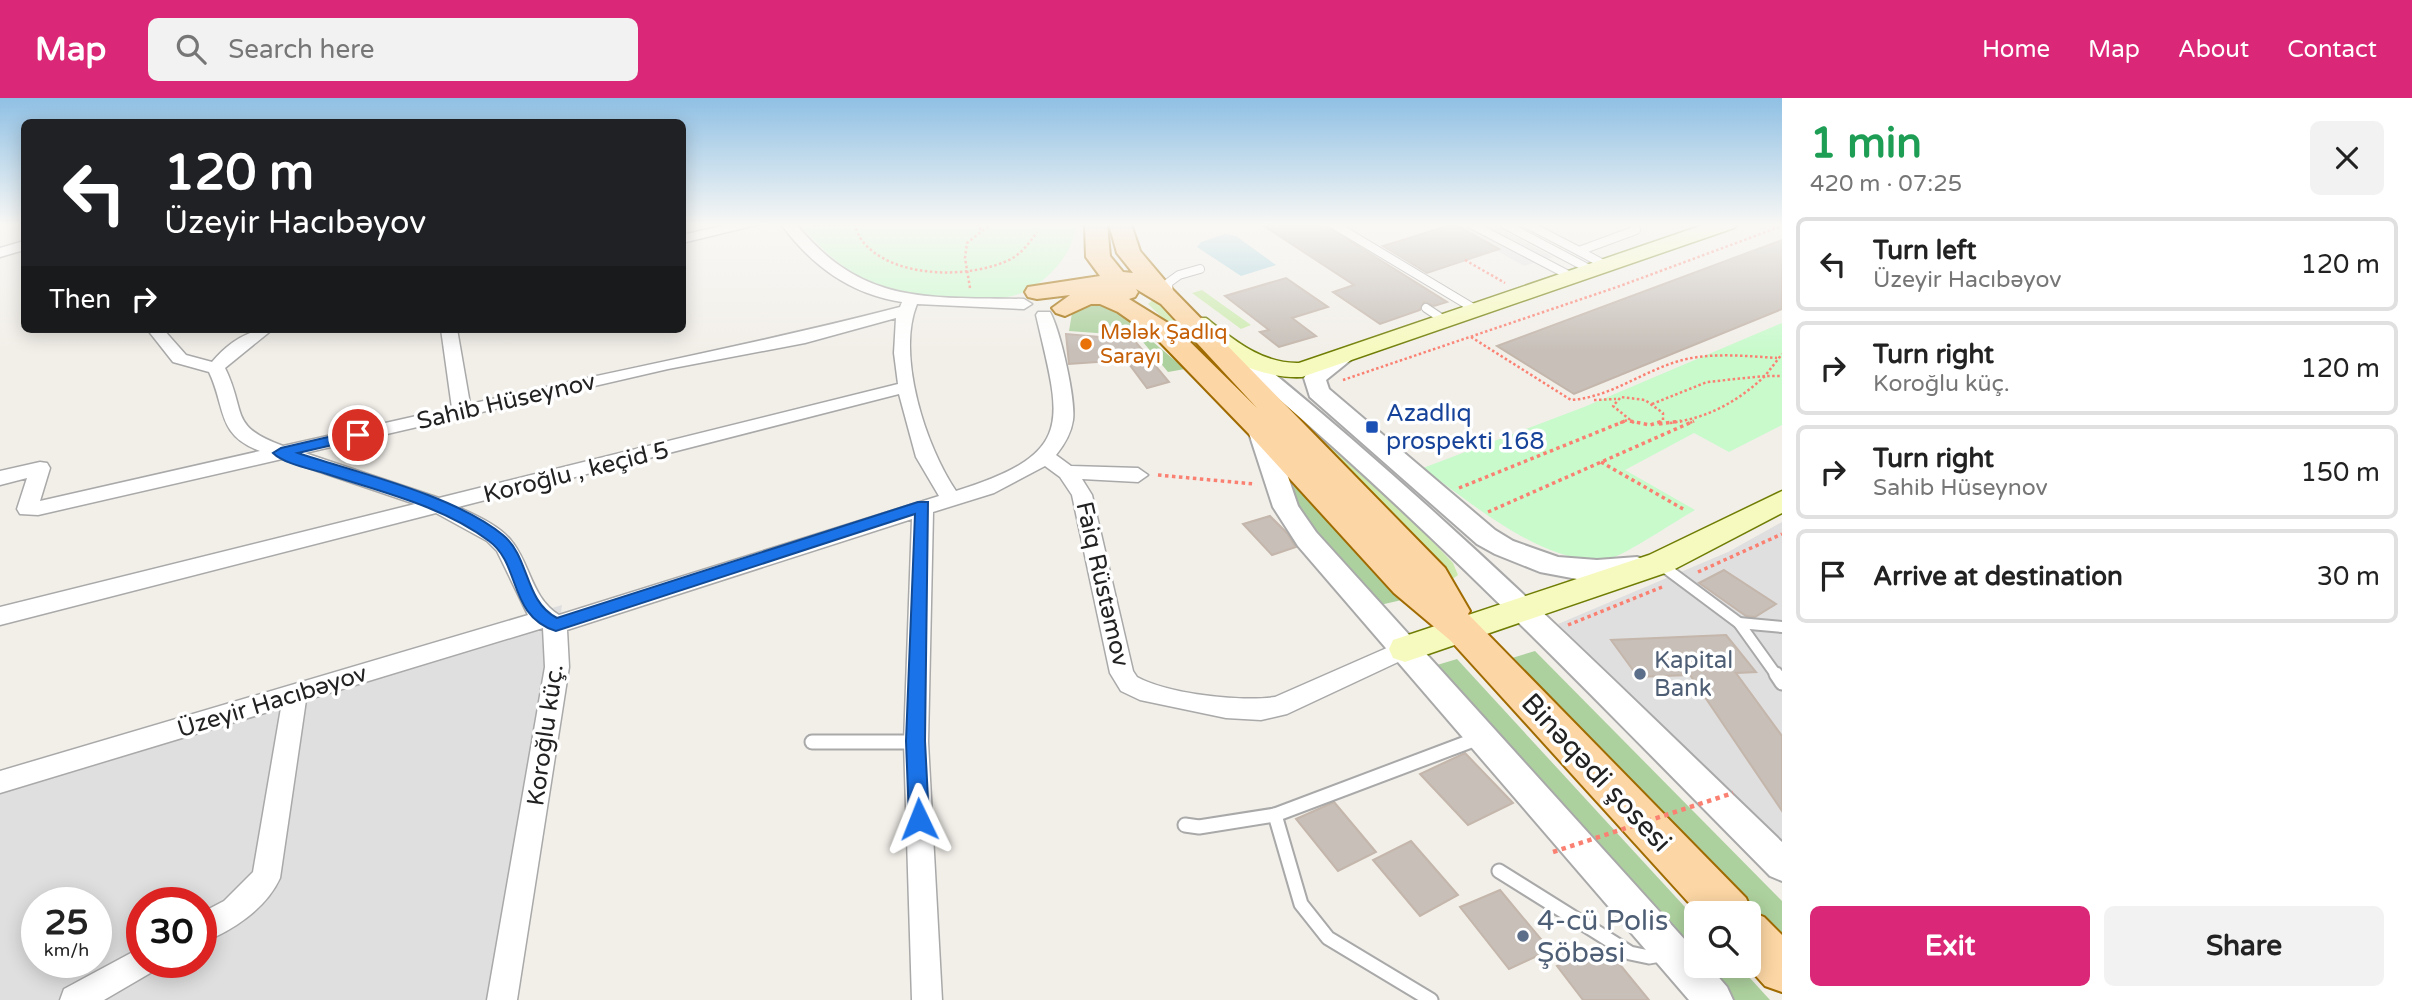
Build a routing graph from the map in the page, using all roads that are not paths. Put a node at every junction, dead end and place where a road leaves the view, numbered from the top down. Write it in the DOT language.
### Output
graph roads {
  1 [pos="825,266"];
  2 [pos="1073,266"];
  3 [pos="1104,266"];
  4 [pos="1138,266"];
  5 [pos="1403,266"];
  6 [pos="1576,266"];
  7 [pos="1580,266"];
  8 [pos="1588,266"];
  9 [pos="1608,266"];
  10 [pos="1200,269"];
  11 [pos="1591,272"];
  12 [pos="1114,280"];
  13 [pos="1040,303"];
  14 [pos="908,305"];
  15 [pos="1426,308"];
  16 [pos="1478,311"];
  17 [pos="1172,314"];
  18 [pos="1448,322"];
  19 [pos="158,333"];
  20 [pos="259,333"];
  21 [pos="450,333"];
  22 [pos="1231,349"];
  23 [pos="1341,359"];
  24 [pos="216,368"];
  25 [pos="908,387"];
  26 [pos="462,411"];
  27 [pos="1259,427"];
  28 [pos="281,453"];
  29 [pos="1047,458"];
  30 [pos="1067,472"];
  31 [pos="1144,475"];
  32 [pos="0,478"];
  33 [pos="950,498"];
  34 [pos="1782,501"];
  35 [pos="923,506"];
  36 [pos="441,507"];
  37 [pos="1660,564"];
  38 [pos="1522,611"];
  39 [pos="0,616"];
  40 [pos="550,622"];
  41 [pos="1738,623"];
  42 [pos="1782,626"];
  43 [pos="1464,631"];
  44 [pos="1405,649"];
  45 [pos="1782,683"];
  46 [pos="295,695"];
  47 [pos="1482,737"];
  48 [pos="916,741"];
  49 [pos="812,742"];
  50 [pos="0,782"];
  51 [pos="1275,815"];
  52 [pos="1185,825"];
  53 [pos="1782,865"];
  54 [pos="1499,871"];
  55 [pos="1718,901"];
  56 [pos="217,920"];
  57 [pos="1761,947"];
  58 [pos="1672,953"];
  59 [pos="1782,969"];
  60 [pos="126,971"];
  61 [pos="75,1000"];
  62 [pos="502,1000"];
  63 [pos="927,1000"];
  64 [pos="1431,1000"];
  65 [pos="1714,1000"];
  1 -- 14 [label="street"];
  2 -- 13 [label="main road"];
  3 -- 12 [label="main road"];
  4 -- 17 [label="main road"];
  5 -- 16 [label="lane"];
  6 -- 11 [label="lane"];
  7 -- 11 [label="lane"];
  8 -- 11 [label="lane"];
  9 -- 11 [label="main road"];
  10 -- 17 [label="lane"];
  11 -- 16 [label="main road"];
  12 -- 13 [label="main road"];
  12 -- 17 [label="main road"];
  12 -- 17 [label="main road"];
  13 -- 14 [label="street"];
  13 -- 17 [label="main road"];
  13 -- 29 [label="street"];
  14 -- 25 [label="street"];
  14 -- 26 [label="street, Sahib Hüseynov"];
  15 -- 18 [label="lane"];
  16 -- 18 [label="main road"];
  17 -- 22 [label="main road"];
  17 -- 27 [label="main road"];
  17 -- 43 [label="main road"];
  18 -- 23 [label="main road"];
  19 -- 24 [label="street"];
  20 -- 24 [label="street"];
  21 -- 26 [label="street"];
  22 -- 23 [label="main road"];
  22 -- 38 [label="street"];
  23 -- 37 [label="street"];
  24 -- 28 [label="street"];
  25 -- 33 [label="street"];
  25 -- 36 [label="street, Koroğlu , keçid 5"];
  26 -- 28 [label="street, Sahib Hüseynov"];
  27 -- 43 [label="main road"];
  27 -- 44 [label="street"];
  28 -- 32 [label="street, Sahib Hüseynov"];
  28 -- 36 [label="street"];
  29 -- 30 [label="street, Faiq Rüstəmov"];
  29 -- 33 [label="street, Üzeyir Hacıbəyov"];
  30 -- 31 [label="street"];
  30 -- 44 [label="street, Faiq Rüstəmov"];
  33 -- 35 [label="street, Üzeyir Hacıbəyov"];
  34 -- 37 [label="main road"];
  35 -- 40 [label="street, Üzeyir Hacıbəyov"];
  35 -- 48 [label="street"];
  36 -- 39 [label="street, Koroğlu , keçid 5"];
  36 -- 40 [label="street"];
  37 -- 38 [label="main road"];
  37 -- 41 [label="lane"];
  38 -- 43 [label="main road"];
  38 -- 53 [label="street"];
  40 -- 46 [label="street, Üzeyir Hacıbəyov"];
  40 -- 62 [label="street, Koroğlu küç."];
  41 -- 42 [label="lane"];
  41 -- 45 [label="lane"];
  43 -- 44 [label="main road"];
  43 -- 55 [label="main road, Binəqədi şosesi"];
  44 -- 47 [label="street"];
  46 -- 50 [label="street, Üzeyir Hacıbəyov"];
  46 -- 56 [label="street"];
  47 -- 51 [label="lane"];
  47 -- 58 [label="street"];
  48 -- 49 [label="lane"];
  48 -- 63 [label="street"];
  51 -- 52 [label="lane"];
  51 -- 64 [label="lane"];
  54 -- 58 [label="lane"];
  57 -- 59 [label="main road"];
  58 -- 65 [label="street"];
  60 -- 61 [label="street"];
}
